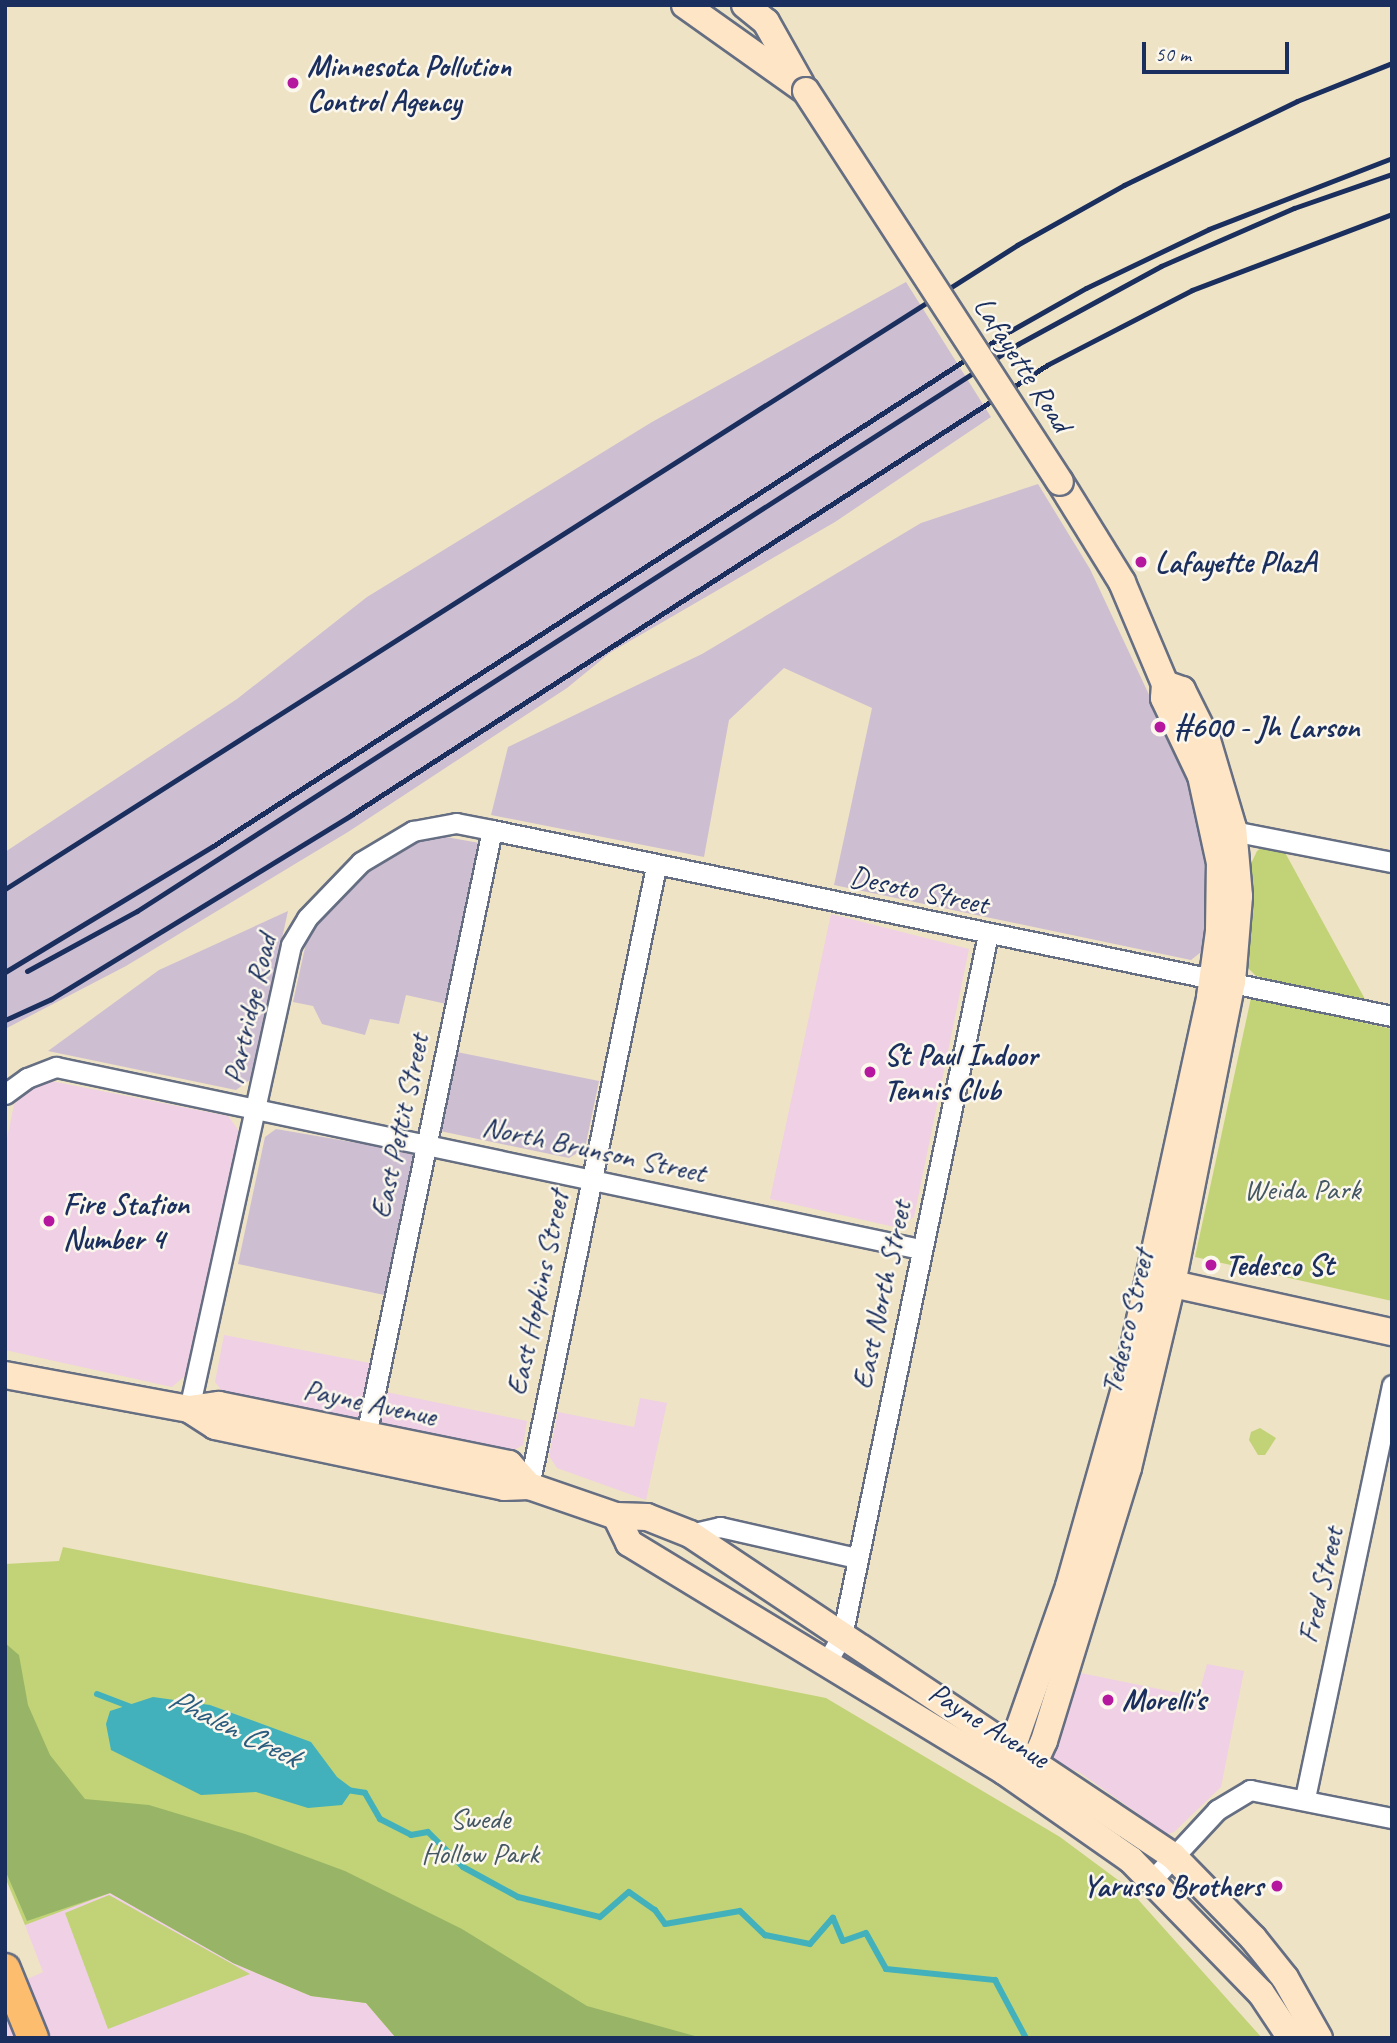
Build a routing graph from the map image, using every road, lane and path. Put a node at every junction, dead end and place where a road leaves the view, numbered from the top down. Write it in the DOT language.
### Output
graph roads {
  1 [pos="685,5"];
  2 [pos="756,11"];
  3 [pos="806,91"];
  4 [pos="434,824"];
  5 [pos="1224,829"];
  6 [pos="492,830"];
  7 [pos="1392,862"];
  8 [pos="1229,863"];
  9 [pos="656,866"];
  10 [pos="988,934"];
  11 [pos="1222,981"];
  12 [pos="1392,1016"];
  13 [pos="5,1094"];
  14 [pos="256,1110"];
  15 [pos="426,1144"];
  16 [pos="591,1179"];
  17 [pos="920,1249"];
  18 [pos="1161,1281"];
  19 [pos="1392,1332"];
  20 [pos="5,1375"];
  21 [pos="1392,1385"];
  22 [pos="189,1409"];
  23 [pos="366,1435"];
  24 [pos="529,1486"];
  25 [pos="616,1516"];
  26 [pos="690,1534"];
  27 [pos="857,1558"];
  28 [pos="842,1636"];
  29 [pos="825,1665"];
  30 [pos="1020,1766"];
  31 [pos="1305,1798"];
  32 [pos="1392,1818"];
  33 [pos="1172,1856"];
  34 [pos="1152,1880"];
  35 [pos="5,1969"];
  36 [pos="33,2038"];
  37 [pos="1290,2038"];
  38 [pos="1319,2038"];
  1 -- 3 [label="street, Lafayette Road"];
  2 -- 3 [label="street, Lafayette Road"];
  3 -- 5 [label="street, Lafayette Road, bridge"];
  4 -- 6 [label="street, Desoto Street"];
  4 -- 14 [label="street, Partridge Road"];
  5 -- 7 [label="street"];
  5 -- 8 [label="street, Lafayette Road"];
  6 -- 9 [label="street, Desoto Street"];
  6 -- 15 [label="street, East Pettit Street"];
  8 -- 11 [label="street, Tedesco Street"];
  9 -- 10 [label="street, Desoto Street"];
  9 -- 16 [label="street, East Hopkins Street"];
  10 -- 11 [label="street, Desoto Street"];
  10 -- 17 [label="street, East North Street"];
  11 -- 12 [label="street, Desoto Street"];
  11 -- 18 [label="street, Tedesco Street"];
  13 -- 14 [label="street, North Brunson Street"];
  14 -- 15 [label="street, North Brunson Street"];
  14 -- 22 [label="street, Partridge Road"];
  15 -- 16 [label="street, North Brunson Street"];
  15 -- 23 [label="street, East Pettit Street"];
  16 -- 17 [label="street, North Brunson Street"];
  16 -- 24 [label="street, East Hopkins Street"];
  17 -- 27 [label="street, East North Street"];
  18 -- 19 [label="street"];
  18 -- 30 [label="street, Tedesco Street"];
  20 -- 22 [label="street, Payne Avenue"];
  21 -- 31 [label="street, Fred Street"];
  22 -- 23 [label="street, Payne Avenue"];
  22 -- 24 [label="street, Payne Avenue"];
  23 -- 24 [label="street, Payne Avenue"];
  24 -- 25 [label="street, Payne Avenue"];
  25 -- 26 [label="street, Payne Avenue"];
  25 -- 29 [label="street, Payne Avenue"];
  26 -- 27 [label="street"];
  26 -- 28 [label="street, Payne Avenue"];
  27 -- 28 [label="street, East North Street"];
  28 -- 29 [label="street, East North Street"];
  28 -- 30 [label="street, Payne Avenue"];
  29 -- 30 [label="street, Payne Avenue"];
  30 -- 33 [label="street, Payne Avenue"];
  30 -- 34 [label="street, Payne Avenue"];
  31 -- 32 [label="street"];
  31 -- 33 [label="street"];
  33 -- 34 [label="street"];
  33 -- 38 [label="street, Payne Avenue"];
  34 -- 37 [label="street, Payne Avenue"];
  35 -- 36 [label="main road"];
}
